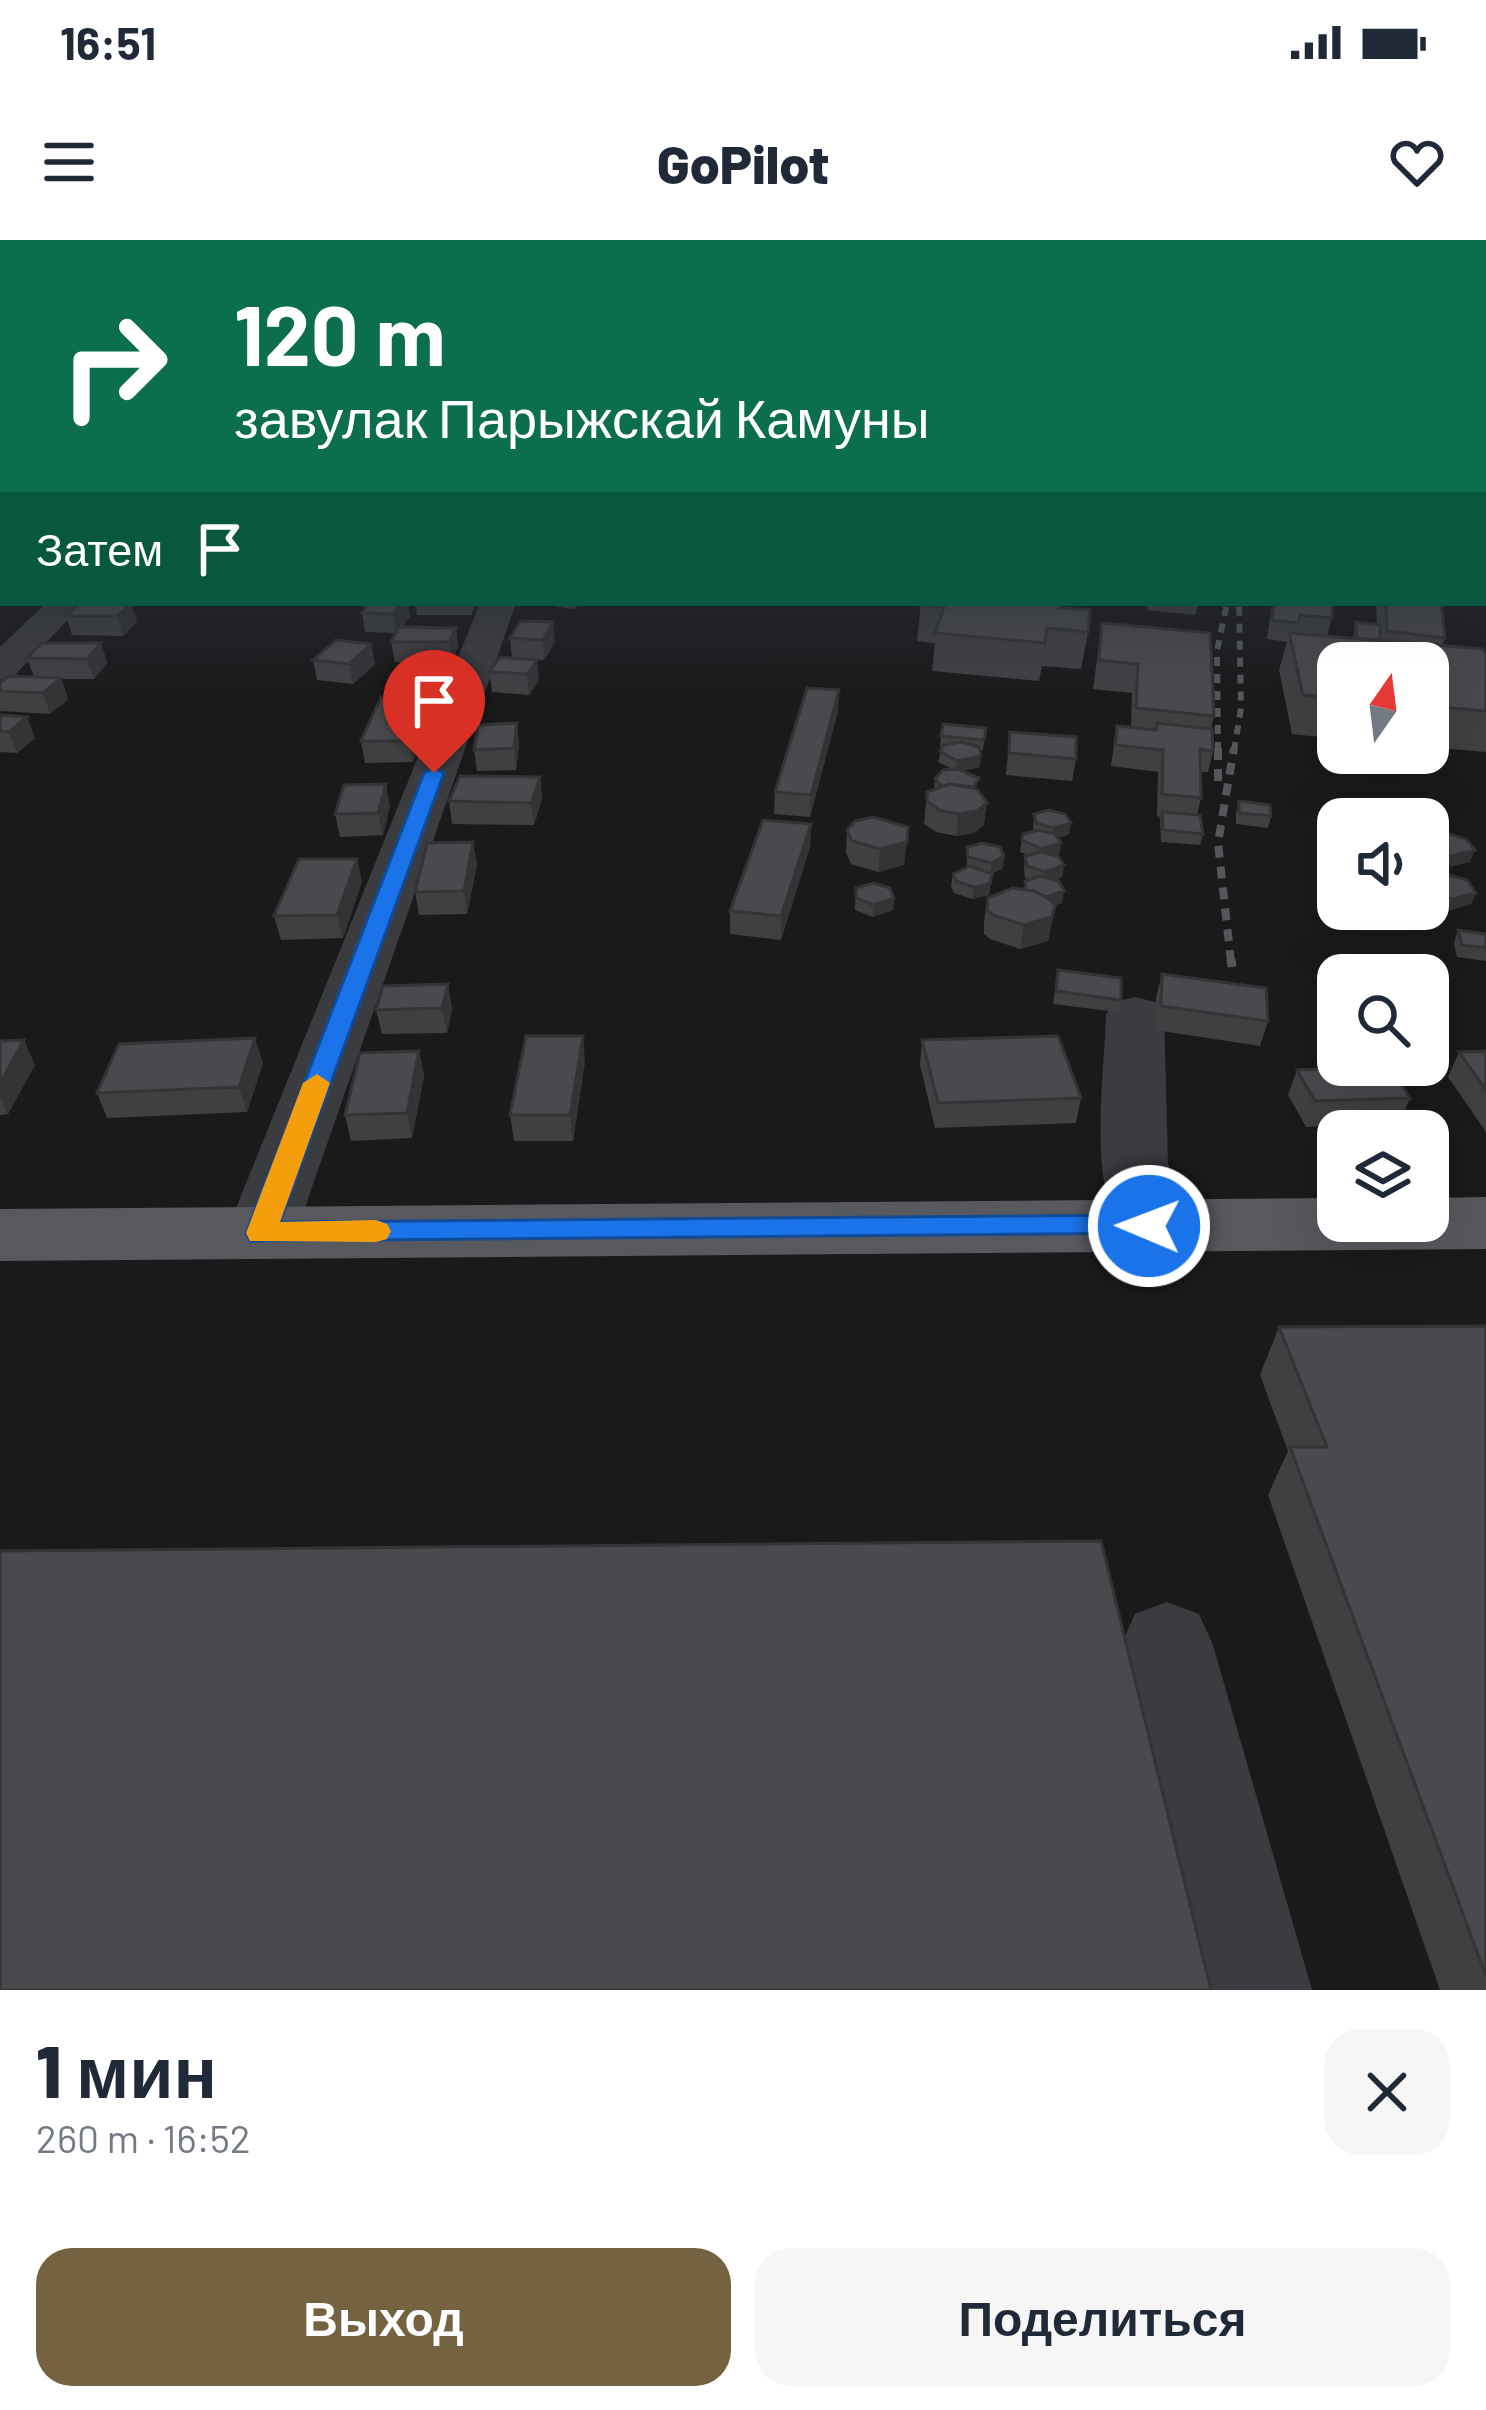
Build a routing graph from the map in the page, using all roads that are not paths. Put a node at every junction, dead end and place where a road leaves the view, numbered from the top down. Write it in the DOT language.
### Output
graph roads {
  1 [pos="63,606"];
  2 [pos="497,606"];
  3 [pos="0,668"];
  4 [pos="1136,1014"];
  5 [pos="1486,1223"];
  6 [pos="1149,1226"];
  7 [pos="261,1233"];
  8 [pos="0,1235"];
  9 [pos="1167,1645"];
  10 [pos="1258,1990"];
  1 -- 3 [label="street"];
  2 -- 7 [label="street"];
  4 -- 6 [label="street"];
  5 -- 6 [label="main road"];
  6 -- 7 [label="main road"];
  7 -- 8 [label="main road"];
  9 -- 10 [label="street"];
}
